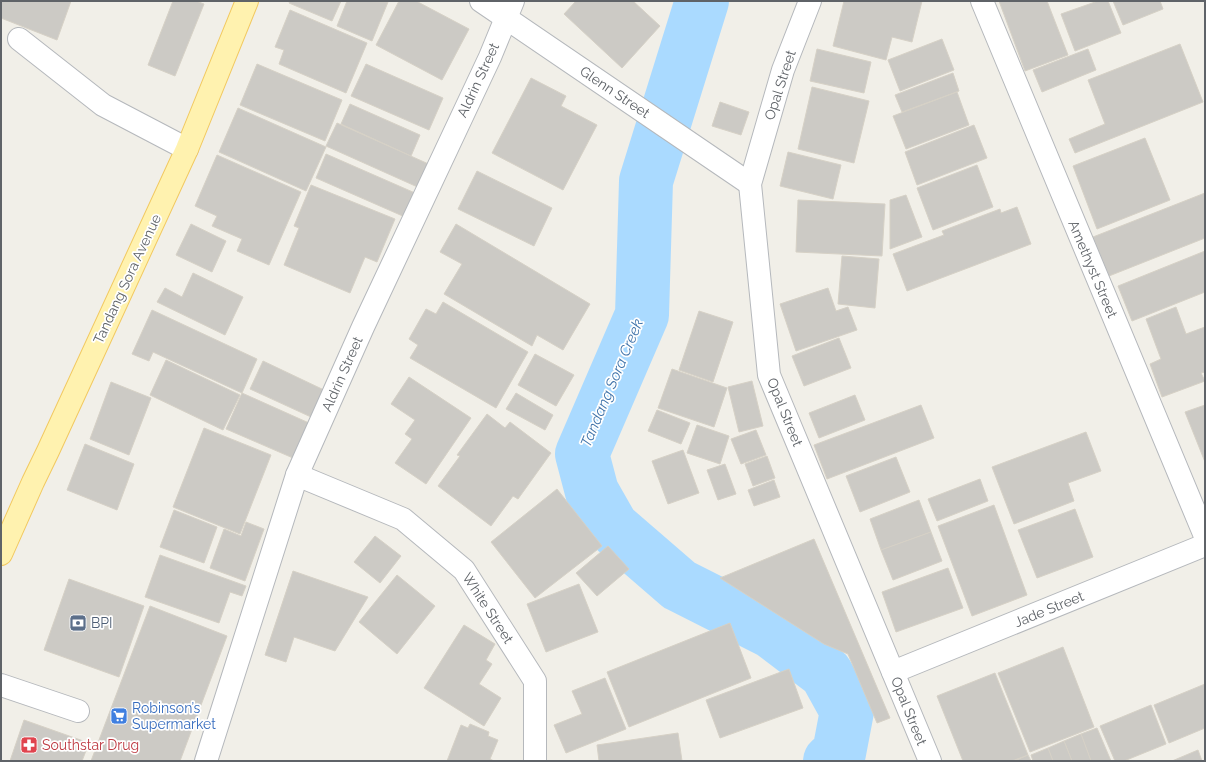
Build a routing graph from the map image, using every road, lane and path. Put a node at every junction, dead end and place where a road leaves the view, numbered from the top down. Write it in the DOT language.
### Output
graph roads {
  1 [pos="247,1"];
  2 [pos="481,1"];
  3 [pos="810,1"];
  4 [pos="982,1"];
  5 [pos="509,9"];
  6 [pos="19,39"];
  7 [pos="187,149"];
  8 [pos="750,184"];
  9 [pos="297,475"];
  10 [pos="1205,536"];
  11 [pos="1205,545"];
  12 [pos="1,554"];
  13 [pos="893,672"];
  14 [pos="1,685"];
  15 [pos="78,711"];
  16 [pos="206,761"];
  17 [pos="535,761"];
  18 [pos="930,761"];
  1 -- 7 [label="main road, Tandang Sora Avenue"];
  2 -- 5 [label="street, Glenn Street"];
  3 -- 8 [label="street, Opal Street"];
  4 -- 10 [label="street, Amethyst Street"];
  5 -- 8 [label="street, Glenn Street"];
  5 -- 9 [label="street, Aldrin Street"];
  6 -- 7 [label="street"];
  7 -- 12 [label="main road, Tandang Sora Avenue"];
  8 -- 13 [label="street, Opal Street"];
  9 -- 16 [label="street, Aldrin Street"];
  9 -- 17 [label="street, White Street"];
  11 -- 13 [label="street, Jade Street"];
  13 -- 18 [label="street, Opal Street"];
  14 -- 15 [label="street"];
}
